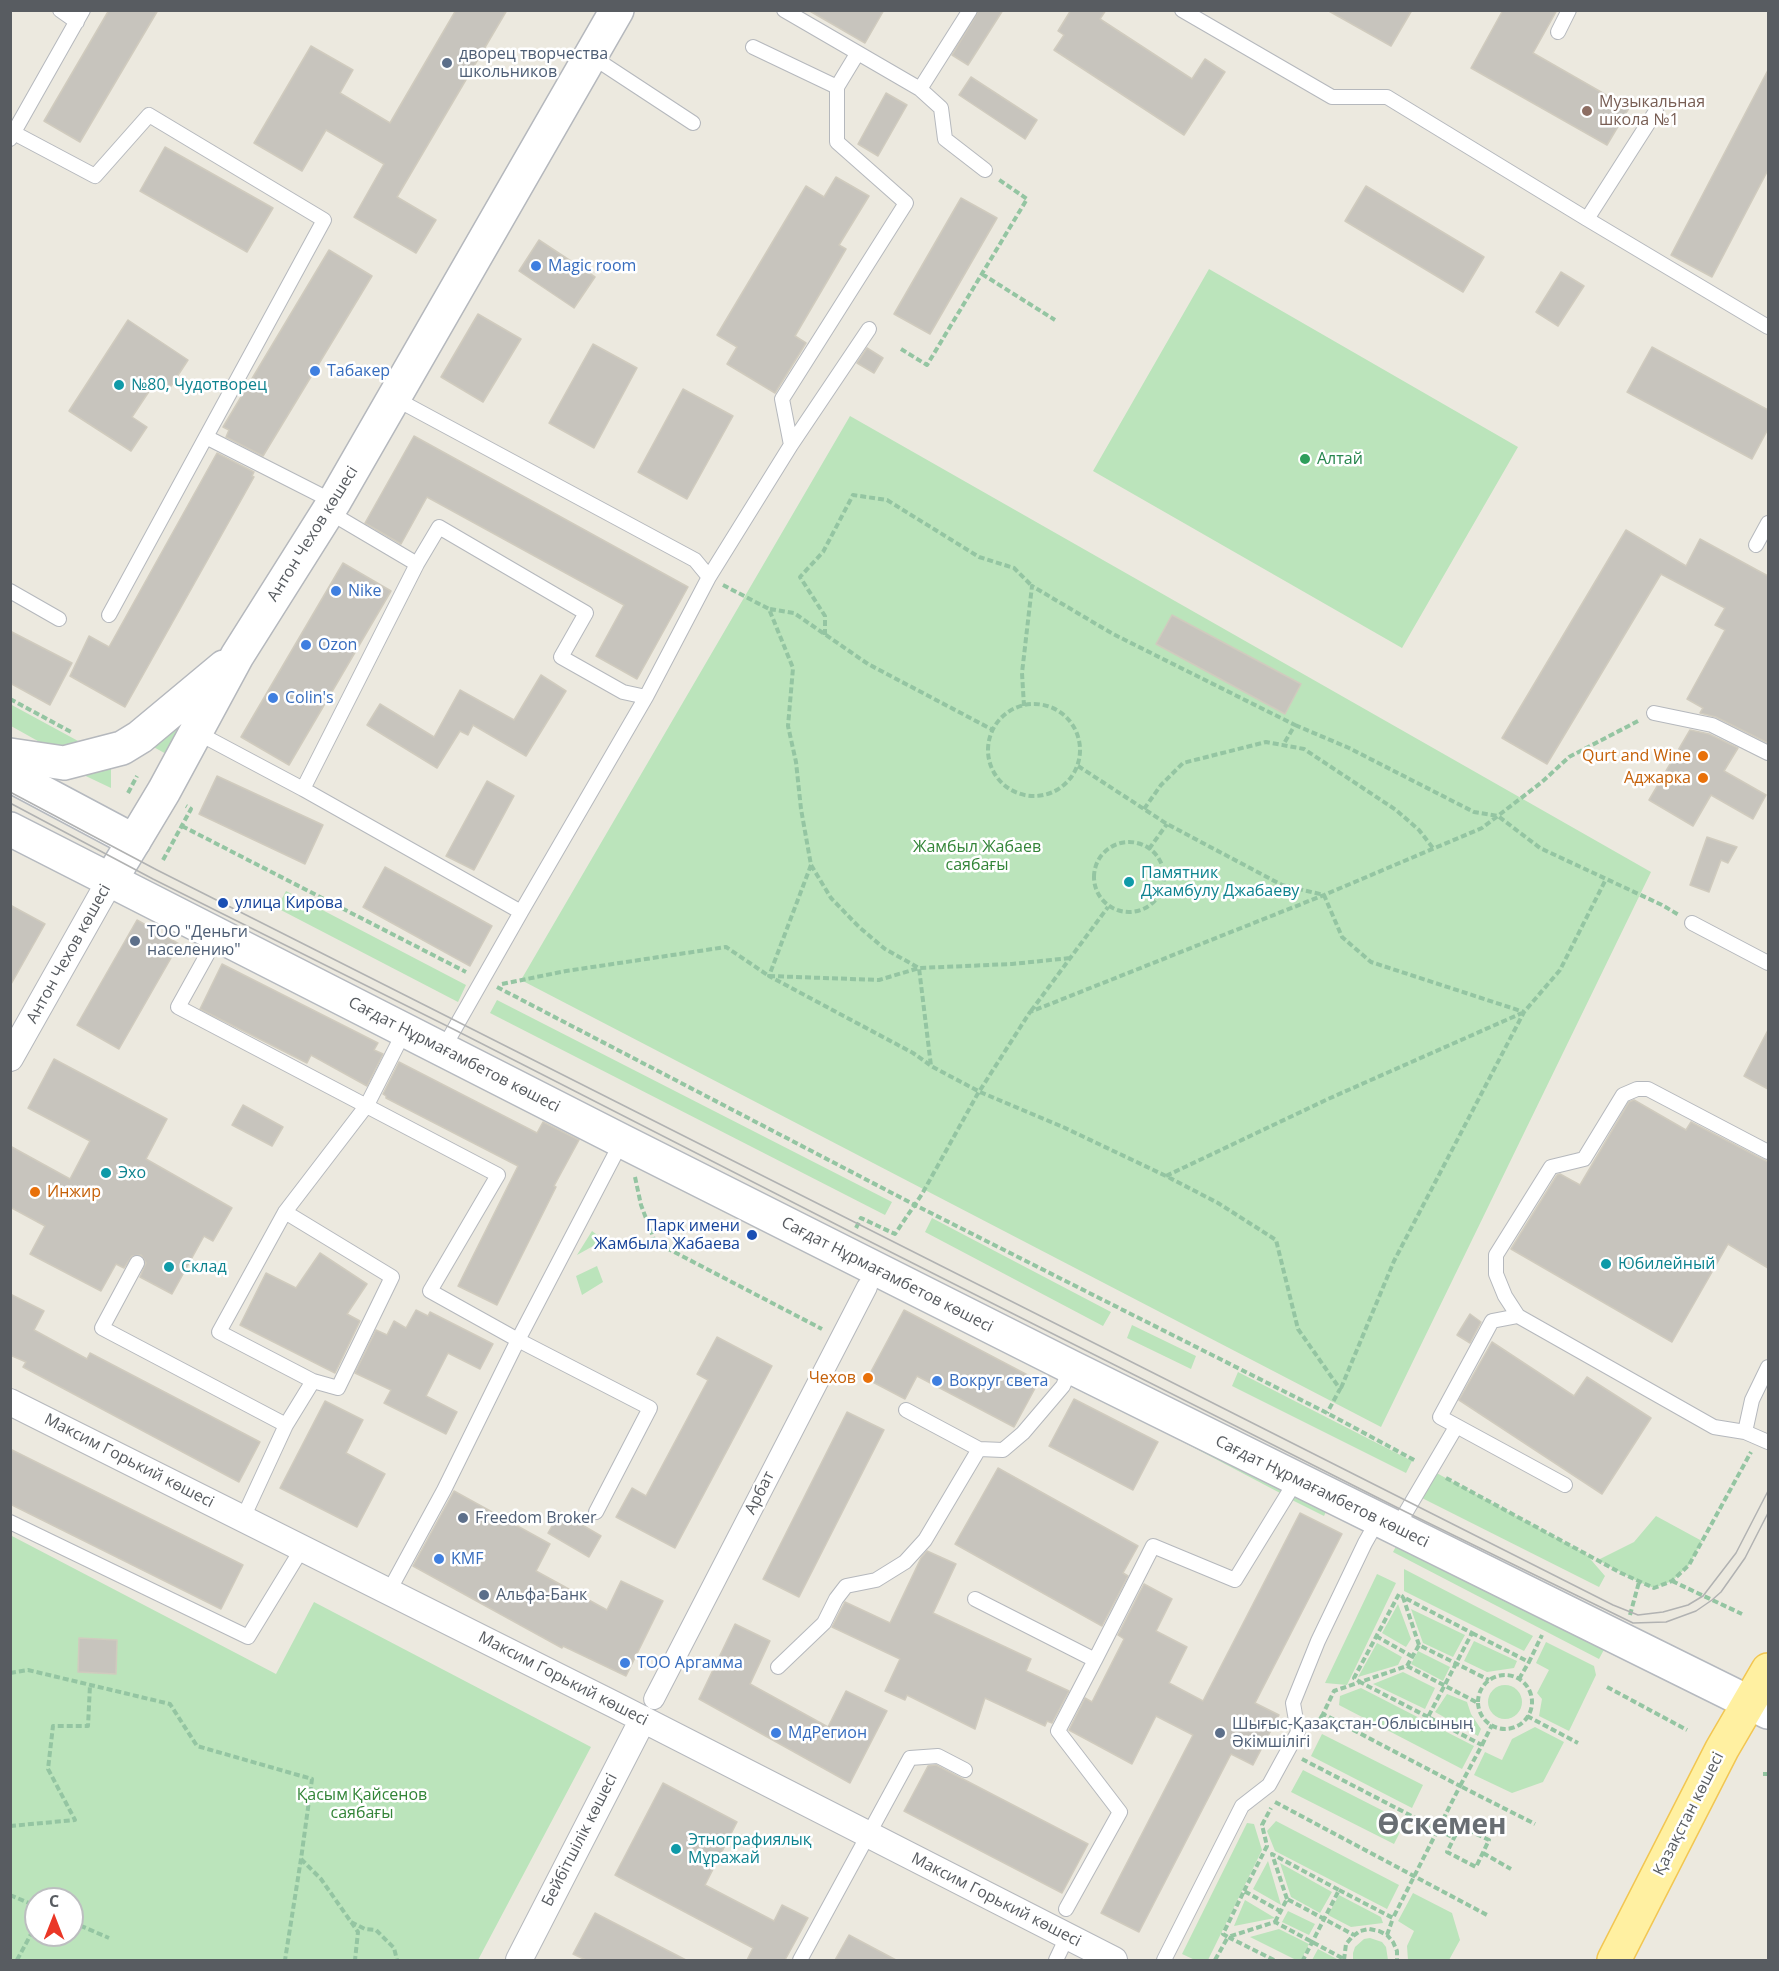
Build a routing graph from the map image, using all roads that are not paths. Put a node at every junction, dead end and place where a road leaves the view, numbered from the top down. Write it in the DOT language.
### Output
graph roads {
  1 [pos="60,10"];
  2 [pos="617,10"];
  3 [pos="784,10"];
  4 [pos="970,10"];
  5 [pos="1182,10"];
  6 [pos="1569,10"];
  7 [pos="80,16"];
  8 [pos="1558,33"];
  9 [pos="753,47"];
  10 [pos="857,54"];
  11 [pos="591,56"];
  12 [pos="837,87"];
  13 [pos="920,89"];
  14 [pos="1656,111"];
  15 [pos="693,123"];
  16 [pos="12,136"];
  17 [pos="985,170"];
  18 [pos="1587,219"];
  19 [pos="1768,327"];
  20 [pos="868,329"];
  21 [pos="394,398"];
  22 [pos="206,436"];
  23 [pos="791,446"];
  24 [pos="331,507"];
  25 [pos="1768,523"];
  26 [pos="1756,545"];
  27 [pos="417,564"];
  28 [pos="709,577"];
  29 [pos="10,591"];
  30 [pos="109,615"];
  31 [pos="59,619"];
  32 [pos="237,656"];
  33 [pos="646,697"];
  34 [pos="1654,713"];
  35 [pos="196,732"];
  36 [pos="1768,753"];
  37 [pos="10,755"];
  38 [pos="10,775"];
  39 [pos="303,789"];
  40 [pos="10,829"];
  41 [pos="134,842"];
  42 [pos="111,879"];
  43 [pos="521,912"];
  44 [pos="1692,923"];
  45 [pos="218,934"];
  46 [pos="1768,963"];
  47 [pos="405,1030"];
  48 [pos="443,1049"];
  49 [pos="11,1058"];
  50 [pos="367,1105"];
  51 [pos="622,1141"];
  52 [pos="1768,1152"];
  53 [pos="285,1212"];
  54 [pos="137,1263"];
  55 [pos="867,1287"];
  56 [pos="1518,1316"];
  57 [pos="518,1340"];
  58 [pos="1071,1367"];
  59 [pos="1768,1367"];
  60 [pos="313,1381"];
  61 [pos="10,1402"];
  62 [pos="906,1410"];
  63 [pos="286,1425"];
  64 [pos="1456,1427"];
  65 [pos="1745,1432"];
  66 [pos="1764,1440"];
  67 [pos="980,1449"];
  68 [pos="1297,1479"];
  69 [pos="1565,1485"];
  70 [pos="596,1512"];
  71 [pos="243,1518"];
  72 [pos="10,1522"];
  73 [pos="1387,1525"];
  74 [pos="303,1547"];
  75 [pos="389,1591"];
  76 [pos="975,1599"];
  77 [pos="1095,1660"];
  78 [pos="778,1667"];
  79 [pos="1768,1670"];
  80 [pos="1759,1708"];
  81 [pos="648,1709"];
  82 [pos="965,1770"];
  83 [pos="868,1835"];
  84 [pos="1066,1909"];
  85 [pos="1067,1937"];
  86 [pos="1099,1957"];
  87 [pos="519,1960"];
  88 [pos="800,1960"];
  89 [pos="1056,1960"];
  90 [pos="1164,1960"];
  91 [pos="1614,1960"];
  1 -- 7 [label="lane"];
  2 -- 11 [label="main road, Антон Чехов көшесі"];
  3 -- 10 [label="lane"];
  4 -- 13 [label="lane"];
  5 -- 18 [label="lane"];
  6 -- 8 [label="lane"];
  7 -- 16 [label="lane"];
  9 -- 12 [label="lane"];
  10 -- 12 [label="lane"];
  10 -- 13 [label="lane"];
  11 -- 15 [label="lane"];
  11 -- 21 [label="main road, Антон Чехов көшесі"];
  12 -- 23 [label="lane"];
  13 -- 17 [label="lane"];
  14 -- 18 [label="lane"];
  16 -- 22 [label="lane"];
  18 -- 19 [label="lane"];
  20 -- 23 [label="lane"];
  21 -- 24 [label="main road, Антон Чехов көшесі"];
  21 -- 28 [label="lane"];
  22 -- 24 [label="lane"];
  22 -- 30 [label="lane"];
  23 -- 28 [label="lane"];
  24 -- 27 [label="lane"];
  24 -- 32 [label="main road, Антон Чехов көшесі"];
  25 -- 26 [label="lane"];
  27 -- 33 [label="lane"];
  27 -- 39 [label="lane"];
  28 -- 33 [label="lane"];
  29 -- 31 [label="lane"];
  32 -- 35 [label="main road, Антон Чехов көшесі"];
  32 -- 37 [label="main road"];
  33 -- 43 [label="lane"];
  34 -- 36 [label="lane"];
  35 -- 39 [label="lane"];
  35 -- 41 [label="main road, Антон Чехов көшесі"];
  38 -- 41 [label="main road"];
  39 -- 43 [label="lane"];
  40 -- 42 [label="main road, Сағдат Нұрмағамбетов көшесі"];
  41 -- 42 [label="main road, Антон Чехов көшесі"];
  42 -- 45 [label="main road, Сағдат Нұрмағамбетов көшесі"];
  42 -- 49 [label="street, Антон Чехов көшесі"];
  43 -- 48 [label="lane"];
  44 -- 46 [label="lane"];
  45 -- 47 [label="main road, Сағдат Нұрмағамбетов көшесі"];
  45 -- 50 [label="lane"];
  47 -- 48 [label="main road, Сағдат Нұрмағамбетов көшесі"];
  47 -- 50 [label="lane"];
  48 -- 51 [label="main road, Сағдат Нұрмағамбетов көшесі"];
  50 -- 53 [label="lane"];
  50 -- 57 [label="lane"];
  51 -- 57 [label="lane"];
  51 -- 58 [label="main road, Сағдат Нұрмағамбетов көшесі"];
  52 -- 56 [label="lane"];
  53 -- 60 [label="lane"];
  53 -- 60 [label="lane"];
  54 -- 63 [label="lane"];
  55 -- 81 [label="street, Арбат"];
  56 -- 64 [label="lane"];
  56 -- 65 [label="lane"];
  57 -- 70 [label="lane"];
  57 -- 75 [label="lane"];
  58 -- 67 [label="lane"];
  58 -- 68 [label="main road, Сағдат Нұрмағамбетов көшесі"];
  59 -- 65 [label="lane"];
  60 -- 63 [label="lane"];
  61 -- 71 [label="street, Максим Горький көшесі"];
  62 -- 67 [label="lane"];
  63 -- 71 [label="lane"];
  64 -- 69 [label="lane"];
  64 -- 73 [label="lane"];
  65 -- 66 [label="lane"];
  67 -- 78 [label="lane"];
  68 -- 73 [label="main road, Сағдат Нұрмағамбетов көшесі"];
  68 -- 77 [label="lane"];
  71 -- 74 [label="street, Максим Горький көшесі"];
  72 -- 74 [label="lane"];
  73 -- 80 [label="main road, Сағдат Нұрмағамбетов көшесі"];
  73 -- 90 [label="lane"];
  74 -- 75 [label="street, Максим Горький көшесі"];
  75 -- 81 [label="street, Максим Горький көшесі"];
  76 -- 77 [label="lane"];
  77 -- 84 [label="lane"];
  79 -- 80 [label="main road, Қазақстан көшесі"];
  80 -- 91 [label="main road, Қазақстан көшесі"];
  81 -- 83 [label="street, Максим Горький көшесі"];
  81 -- 87 [label="street, Бейбітшілік көшесі"];
  82 -- 83 [label="lane"];
  83 -- 85 [label="street, Максим Горький көшесі"];
  83 -- 88 [label="lane"];
  85 -- 86 [label="street, Максим Горький көшесі"];
  85 -- 89 [label="lane"];
}
